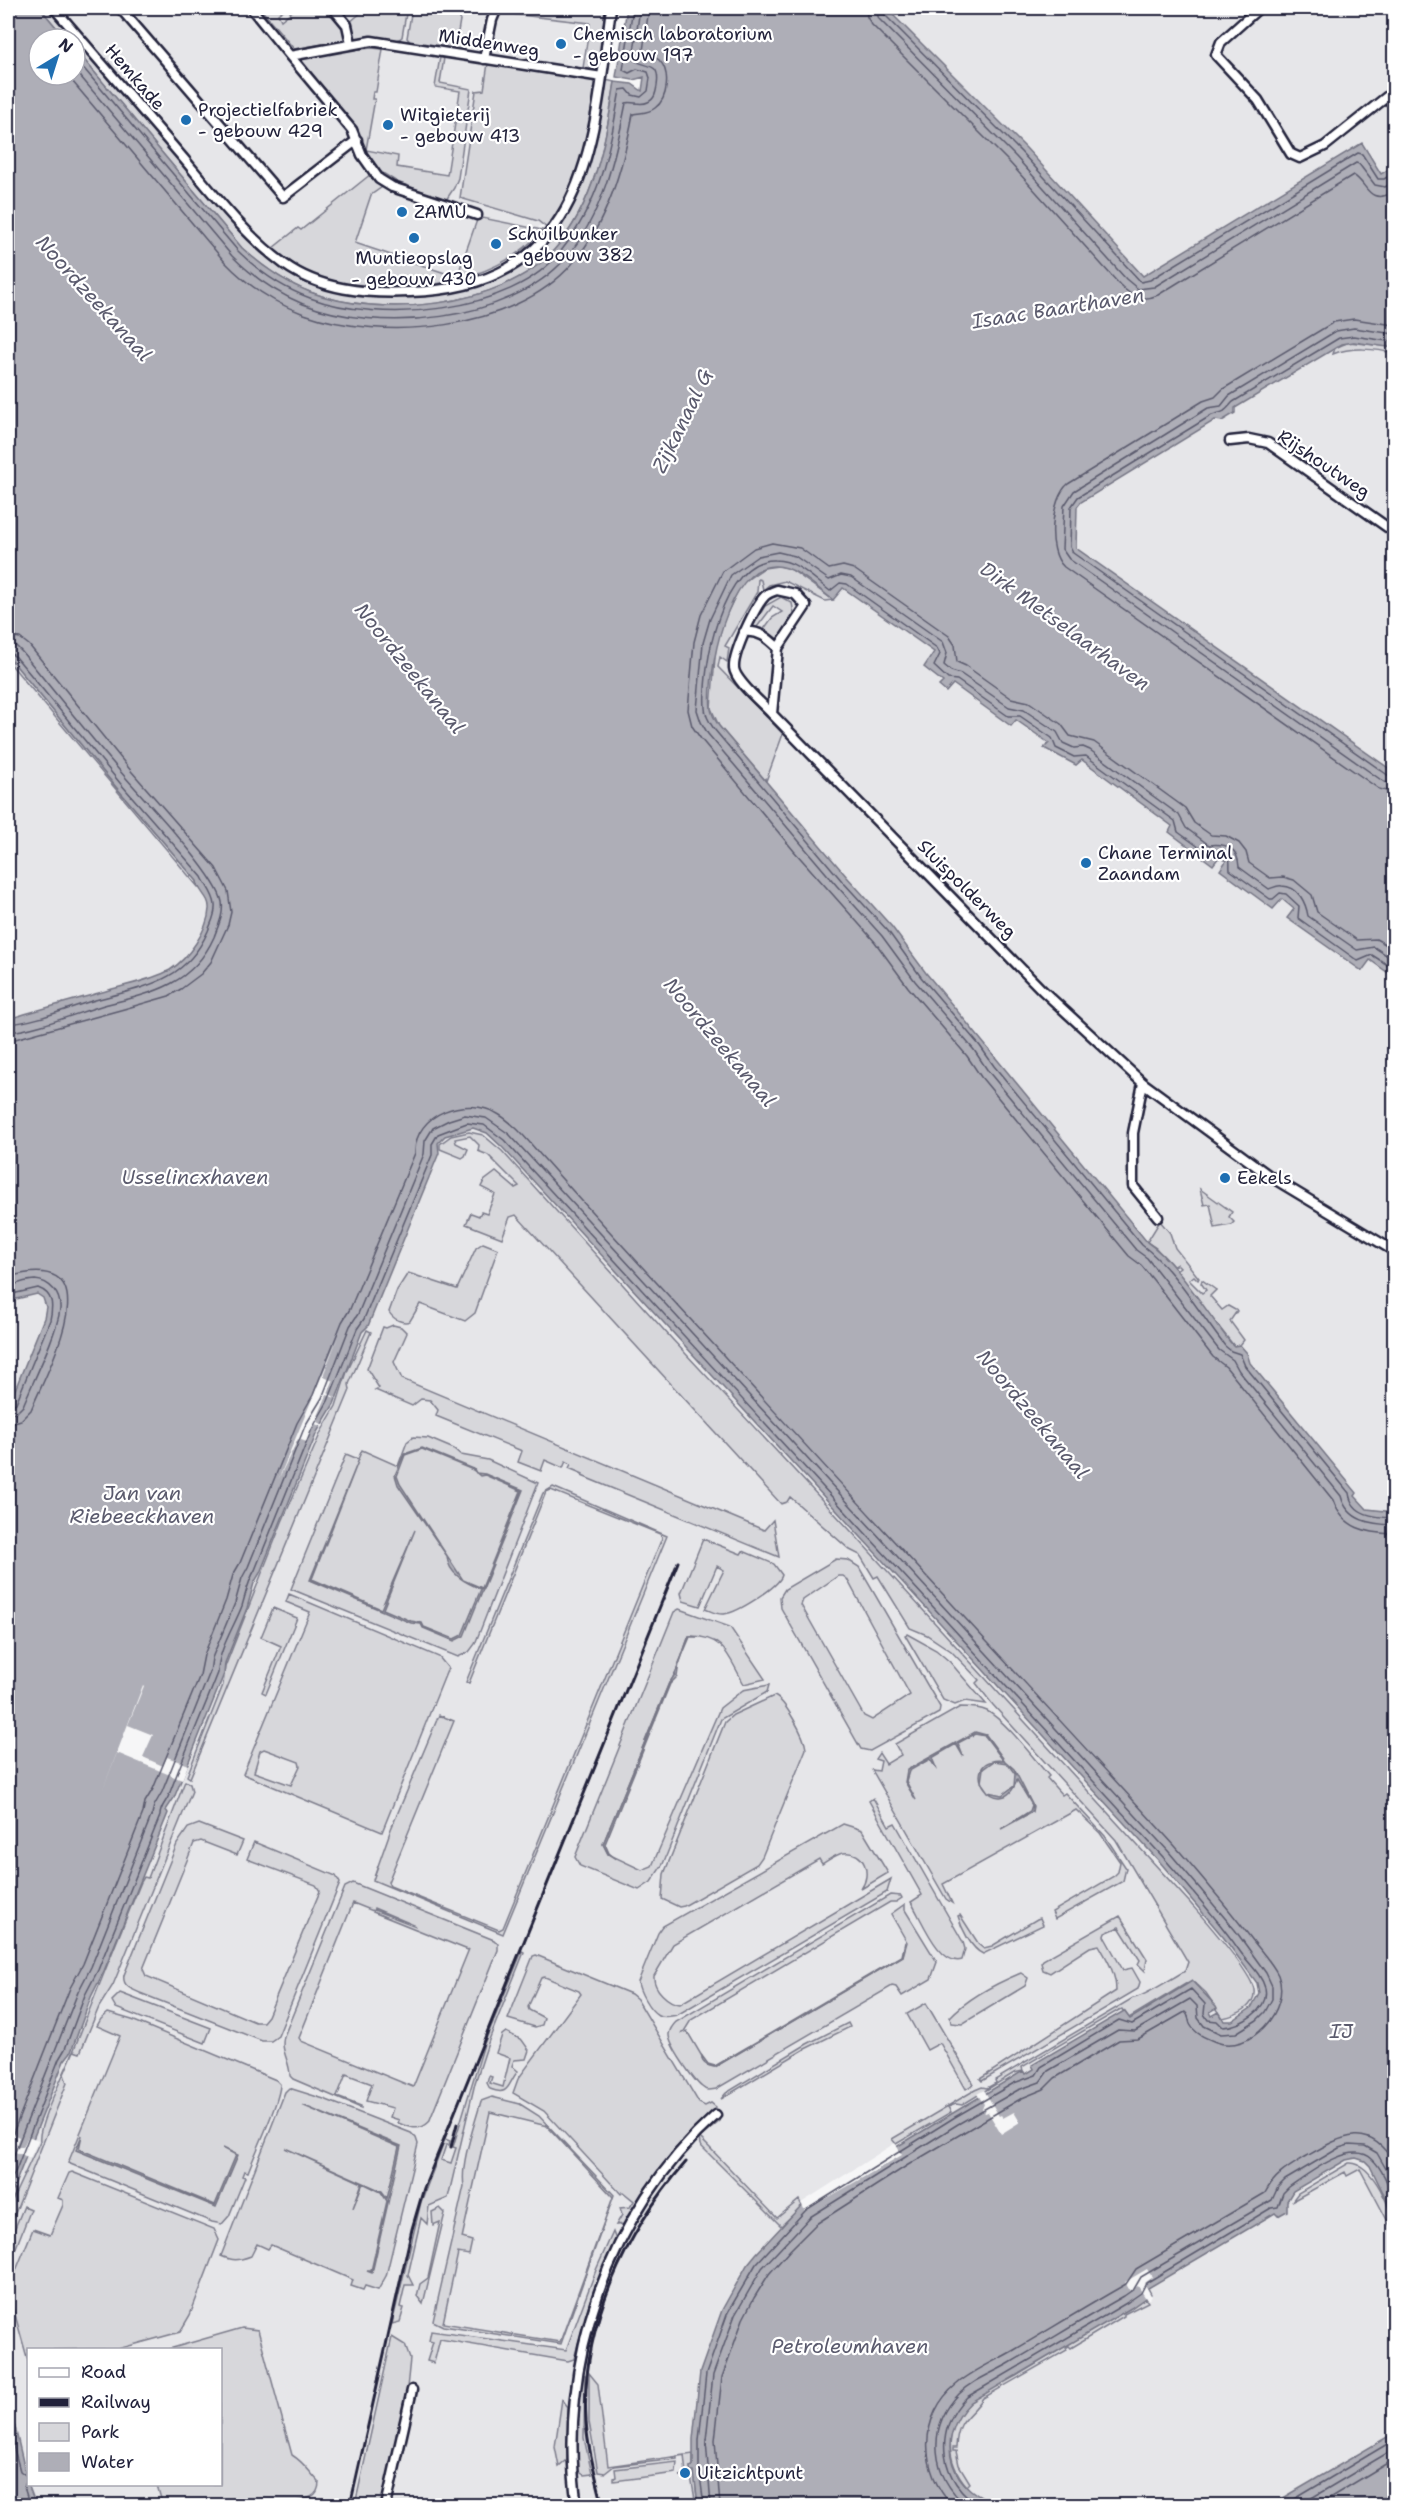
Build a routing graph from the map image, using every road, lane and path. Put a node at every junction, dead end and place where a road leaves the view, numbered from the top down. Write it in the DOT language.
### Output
graph roads {
  1 [pos="54,8"];
  2 [pos="120,8"];
  3 [pos="251,8"];
  4 [pos="333,8"];
  5 [pos="497,8"];
  6 [pos="611,8"];
  7 [pos="1259,8"];
  8 [pos="351,43"];
  9 [pos="290,56"];
  10 [pos="484,59"];
  11 [pos="602,77"];
  12 [pos="1395,91"];
  13 [pos="357,140"];
  14 [pos="477,215"];
  15 [pos="1230,441"];
  16 [pos="1395,532"];
  17 [pos="744,632"];
  18 [pos="778,648"];
  19 [pos="772,714"];
  20 [pos="1143,1083"];
  21 [pos="1158,1217"];
  22 [pos="1395,1251"];
  23 [pos="716,2115"];
  24 [pos="412,2390"];
  25 [pos="386,2505"];
  26 [pos="577,2505"];
  1 -- 11 [label="street, Hemkade"];
  2 -- 13 [label="street"];
  3 -- 9 [label="street"];
  4 -- 8 [label="street"];
  5 -- 10 [label="street"];
  6 -- 11 [label="street, Hemkade"];
  7 -- 12 [label="street"];
  8 -- 9 [label="street, Middenweg"];
  8 -- 10 [label="street, Middenweg"];
  9 -- 13 [label="street"];
  10 -- 11 [label="street, Middenweg"];
  13 -- 14 [label="street"];
  15 -- 16 [label="street, Rijshoutweg"];
  17 -- 18 [label="street"];
  17 -- 18 [label="street, Sluispolderweg"];
  17 -- 19 [label="street, Sluispolderweg"];
  18 -- 19 [label="street, Sluispolderweg"];
  19 -- 20 [label="street, Sluispolderweg"];
  20 -- 21 [label="street"];
  20 -- 22 [label="street, Sluispolderweg"];
  23 -- 26 [label="street"];
  24 -- 25 [label="street"];
}
